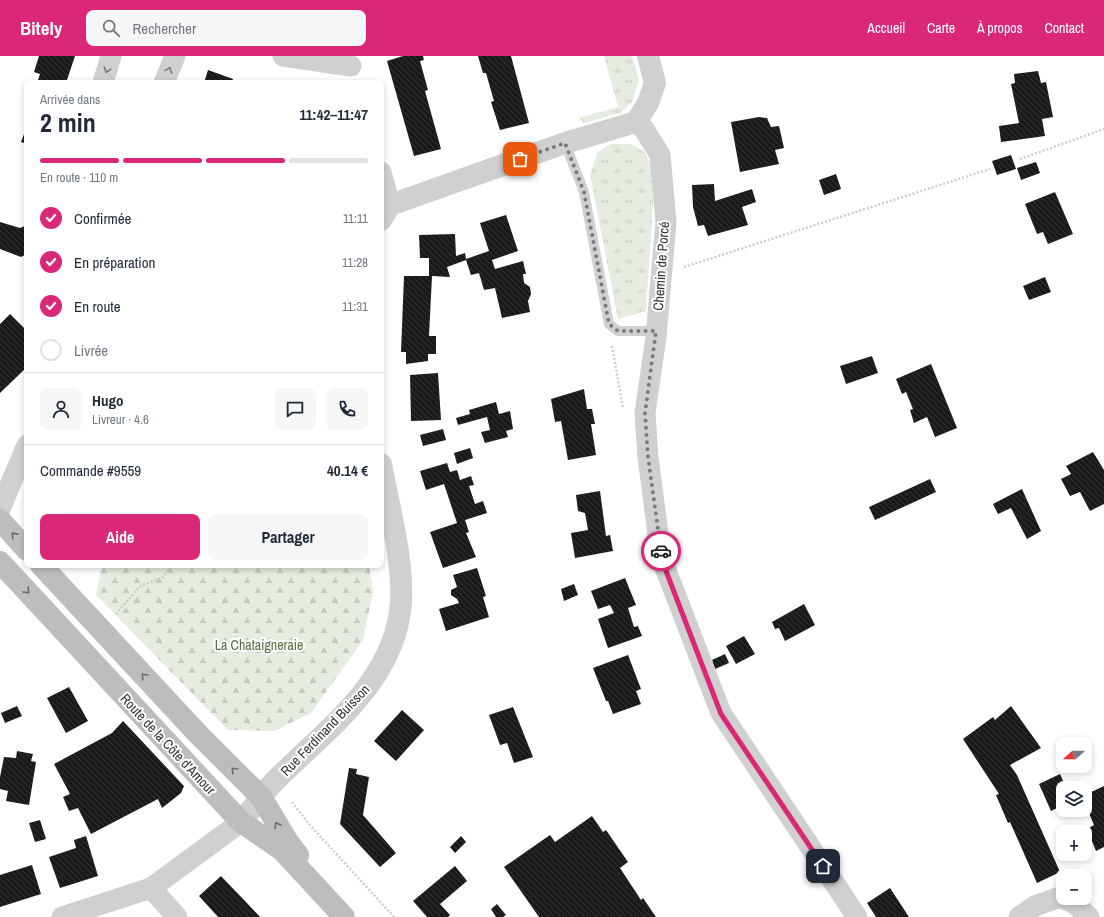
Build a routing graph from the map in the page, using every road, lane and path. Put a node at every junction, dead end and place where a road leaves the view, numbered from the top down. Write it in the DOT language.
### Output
graph roads {
  1 [pos="111,56"];
  2 [pos="175,56"];
  3 [pos="283,56"];
  4 [pos="648,56"];
  5 [pos="351,68"];
  6 [pos="104,80"];
  7 [pos="165,80"];
  8 [pos="636,122"];
  9 [pos="1104,129"];
  10 [pos="565,143"];
  11 [pos="1020,159"];
  12 [pos="990,169"];
  13 [pos="384,196"];
  14 [pos="386,212"];
  15 [pos="662,274"];
  16 [pos="656,331"];
  17 [pos="24,452"];
  18 [pos="384,480"];
  19 [pos="0,509"];
  20 [pos="0,520"];
  21 [pos="24,547"];
  22 [pos="0,562"];
  23 [pos="44,568"];
  24 [pos="170,568"];
  25 [pos="104,632"];
  26 [pos="261,798"];
  27 [pos="241,822"];
  28 [pos="151,888"];
  29 [pos="62,917"];
  30 [pos="177,917"];
  31 [pos="344,917"];
  32 [pos="358,917"];
  33 [pos="857,917"];
  34 [pos="1019,917"];
  35 [pos="1089,917"];
  1 -- 6 [label="street, one-way"];
  7 -- 2 [label="street, one-way"];
  3 -- 5 [label="street"];
  4 -- 8 [label="street"];
  8 -- 10 [label="street"];
  8 -- 15 [label="street, Chemin de Porcé"];
  9 -- 11 [label="path"];
  10 -- 14 [label="street"];
  10 -- 16 [label="lane"];
  12 -- 15 [label="path"];
  13 -- 14 [label="street"];
  15 -- 16 [label="street, Chemin de Porcé"];
  16 -- 33 [label="street, Chemin de Porcé"];
  17 -- 19 [label="street"];
  18 -- 26 [label="street, Rue Ferdinand Buisson"];
  21 -- 20 [label="main road, one-way"];
  22 -- 27 [label="main road, Route de la Côte d'Amour, one-way"];
  23 -- 25 [label="main road, Route de la Côte d'Amour"];
  24 -- 25 [label="path"];
  26 -- 25 [label="main road, Route de la Côte d'Amour, one-way"];
  26 -- 27 [label="street, Rue Ferdinand Buisson"];
  32 -- 26 [label="main road, Route de la Côte d'Amour, one-way"];
  27 -- 28 [label="street"];
  27 -- 31 [label="main road, Route de la Côte d'Amour"];
  28 -- 29 [label="street"];
  28 -- 30 [label="street"];
  34 -- 35 [label="street"];
}
